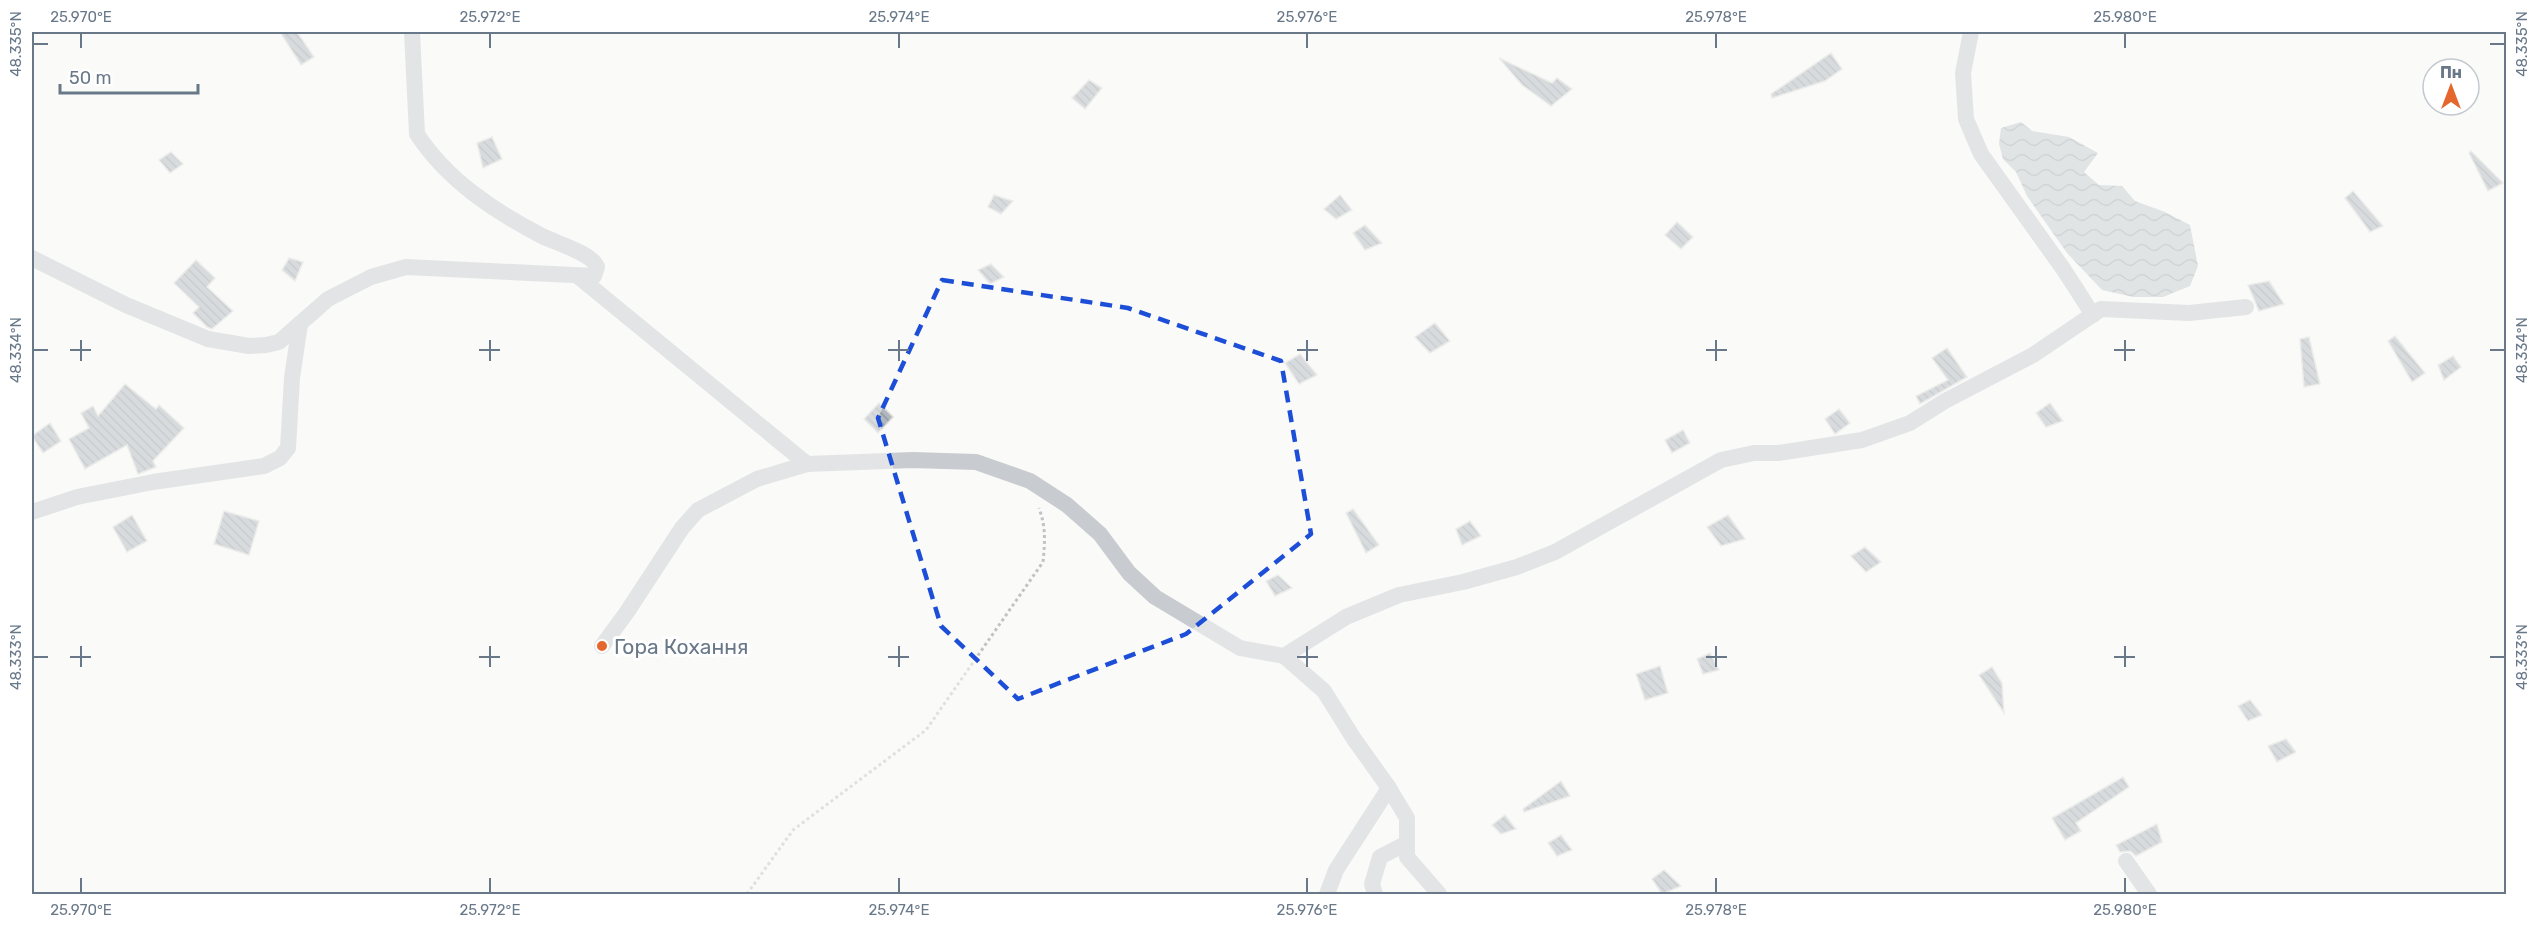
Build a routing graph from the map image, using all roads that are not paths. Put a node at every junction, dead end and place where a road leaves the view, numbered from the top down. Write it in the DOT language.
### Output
graph roads {
  1 [pos="412,32"];
  2 [pos="1971,32"];
  3 [pos="32,258"];
  4 [pos="584,277"];
  5 [pos="2246,307"];
  6 [pos="2093,315"];
  7 [pos="300,324"];
  8 [pos="807,464"];
  9 [pos="32,512"];
  10 [pos="602,646"];
  11 [pos="1284,656"];
  12 [pos="1389,788"];
  13 [pos="1407,843"];
  14 [pos="2126,861"];
  15 [pos="1327,894"];
  16 [pos="1375,894"];
  17 [pos="1439,894"];
  18 [pos="2149,894"];
  1 -- 4 [label="street"];
  2 -- 6 [label="street"];
  3 -- 7 [label="street"];
  4 -- 7 [label="street"];
  4 -- 8 [label="street"];
  5 -- 6 [label="street"];
  6 -- 11 [label="street"];
  7 -- 9 [label="street"];
  8 -- 10 [label="street"];
  8 -- 11 [label="street"];
  11 -- 12 [label="street"];
  12 -- 13 [label="street"];
  12 -- 15 [label="street"];
  13 -- 16 [label="street"];
  13 -- 17 [label="street"];
  14 -- 18 [label="street"];
}
